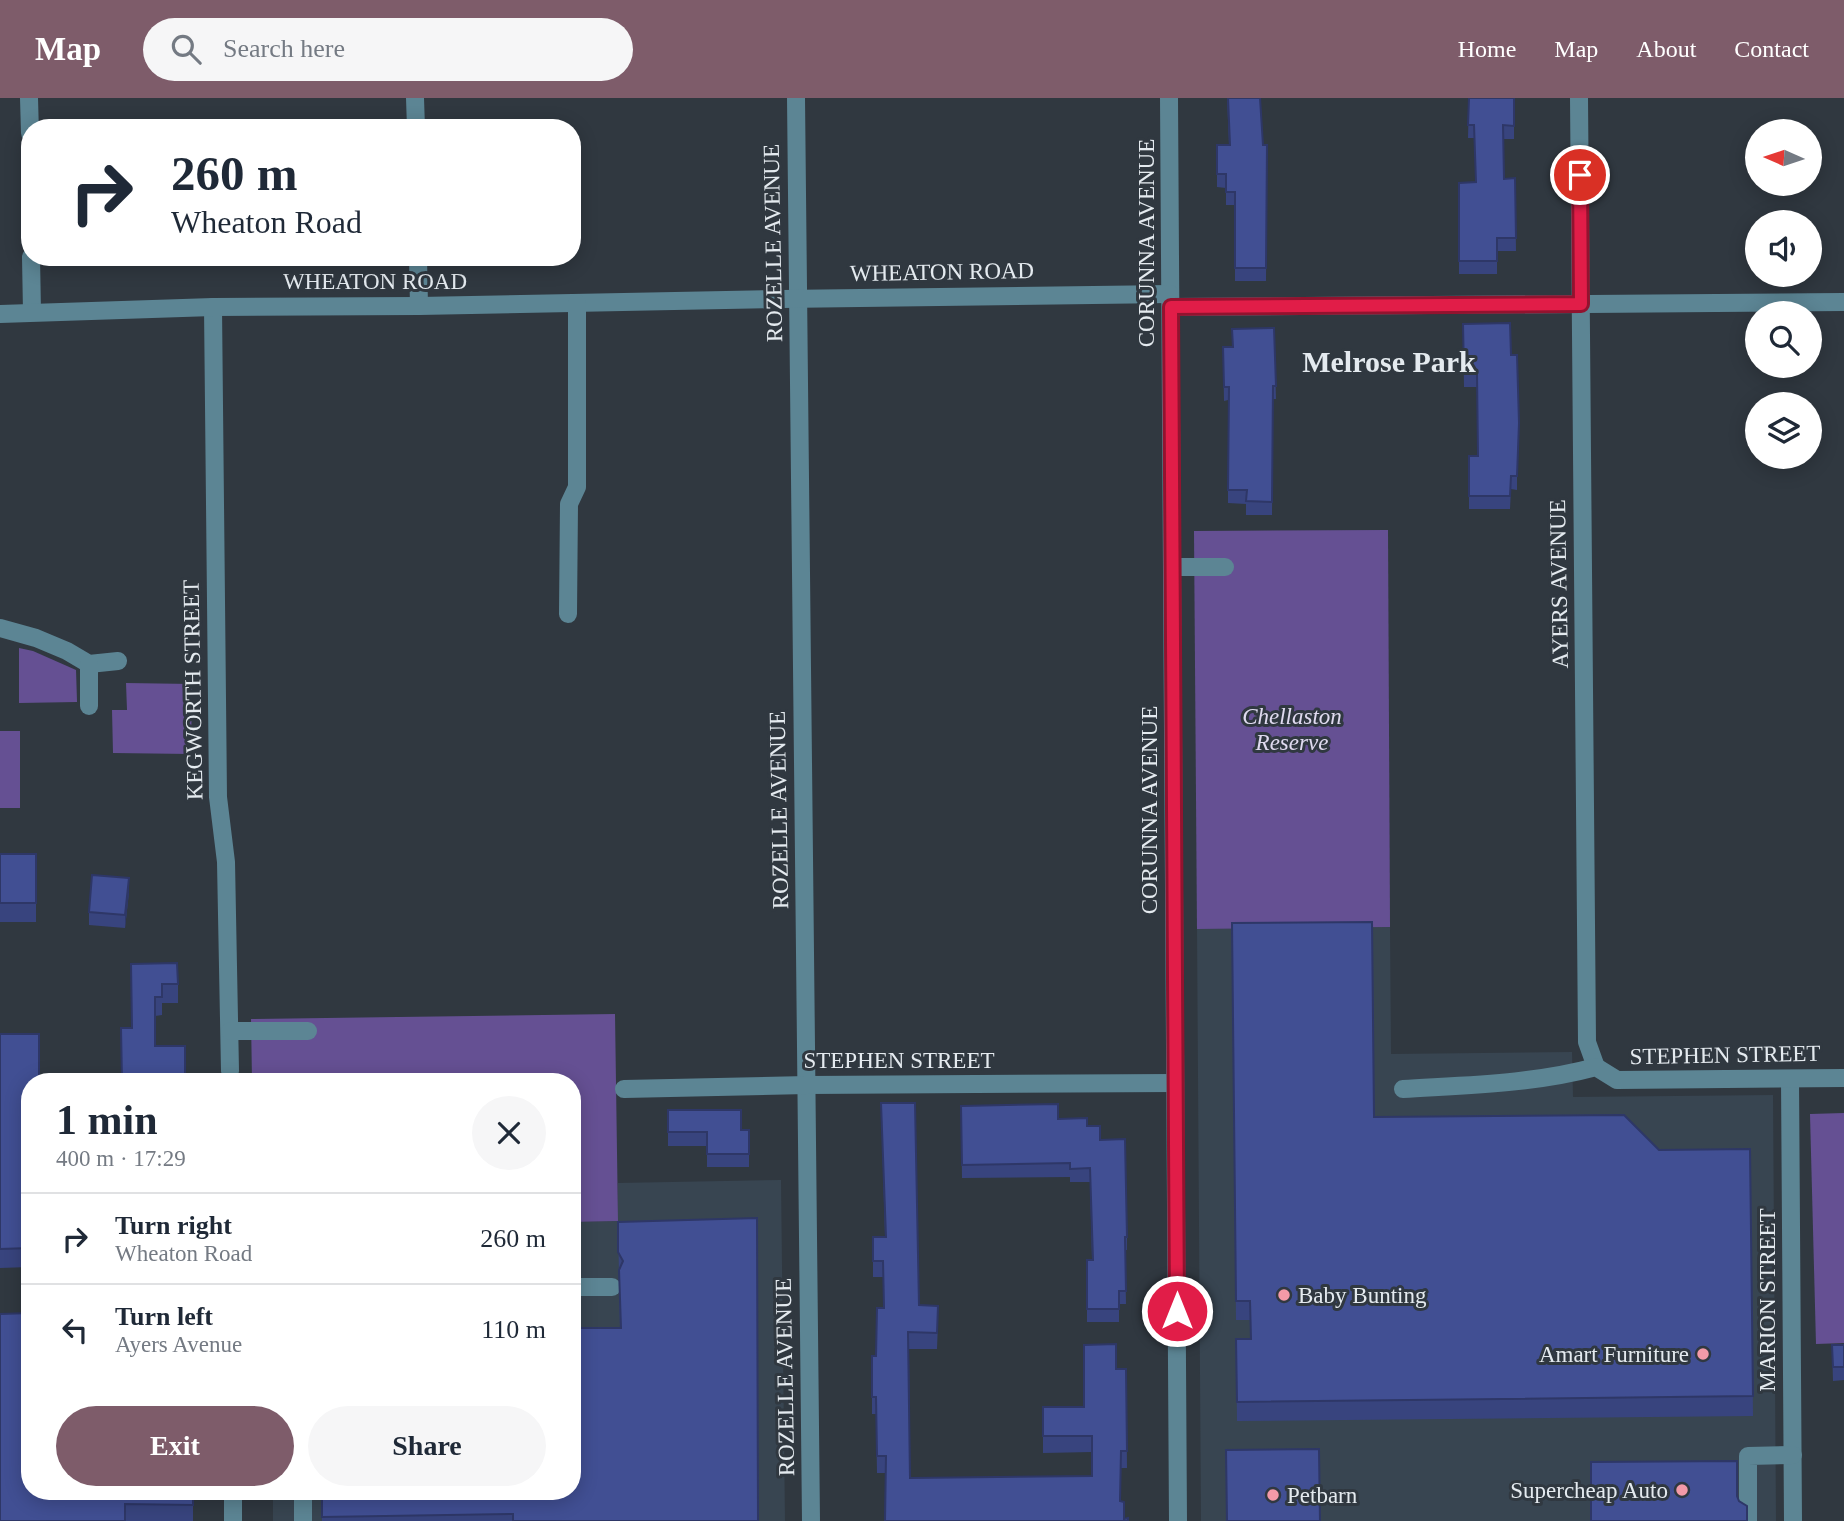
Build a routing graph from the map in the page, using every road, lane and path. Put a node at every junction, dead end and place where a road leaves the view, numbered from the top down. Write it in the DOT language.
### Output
graph roads {
  1 [pos="29,98"];
  2 [pos="415,98"];
  3 [pos="796,98"];
  4 [pos="1170,98"];
  5 [pos="1579,98"];
  6 [pos="30,119"];
  7 [pos="416,119"];
  8 [pos="31,266"];
  9 [pos="418,266"];
  10 [pos="799,298"];
  11 [pos="1170,301"];
  12 [pos="1844,302"];
  13 [pos="577,303"];
  14 [pos="1581,304"];
  15 [pos="419,306"];
  16 [pos="213,307"];
  17 [pos="32,312"];
  18 [pos="0,314"];
  19 [pos="1172,567"];
  20 [pos="1225,567"];
  21 [pos="568,614"];
  22 [pos="0,628"];
  23 [pos="118,661"];
  24 [pos="89,663"];
  25 [pos="89,706"];
  26 [pos="230,1031"];
  27 [pos="309,1031"];
  28 [pos="1596,1067"];
  29 [pos="230,1071"];
  30 [pos="1844,1078"];
  31 [pos="1790,1079"];
  32 [pos="1175,1083"];
  33 [pos="807,1085"];
  34 [pos="624,1089"];
  35 [pos="1403,1089"];
  36 [pos="581,1287"];
  37 [pos="612,1287"];
  38 [pos="1793,1455"];
  39 [pos="233,1500"];
  40 [pos="303,1500"];
  41 [pos="233,1521"];
  42 [pos="303,1521"];
  43 [pos="811,1521"];
  44 [pos="1178,1521"];
  45 [pos="1748,1521"];
  46 [pos="1793,1521"];
  1 -- 6 [label="street"];
  2 -- 7 [label="street"];
  3 -- 10 [label="street, ROZELLE AVENUE"];
  4 -- 11 [label="street, CORUNNA AVENUE"];
  5 -- 14 [label="street, AYERS AVENUE"];
  8 -- 17 [label="street"];
  9 -- 15 [label="street"];
  10 -- 11 [label="street, WHEATON ROAD"];
  10 -- 13 [label="street, WHEATON ROAD"];
  10 -- 33 [label="street, ROZELLE AVENUE"];
  11 -- 14 [label="street, WHEATON ROAD"];
  11 -- 19 [label="street, CORUNNA AVENUE"];
  12 -- 14 [label="street, WHEATON ROAD"];
  13 -- 15 [label="street, WHEATON ROAD"];
  13 -- 21 [label="street"];
  14 -- 28 [label="street, AYERS AVENUE"];
  15 -- 16 [label="street, WHEATON ROAD"];
  16 -- 17 [label="street, WHEATON ROAD"];
  16 -- 26 [label="street, KEGWORTH STREET"];
  17 -- 18 [label="street, WHEATON ROAD"];
  19 -- 20 [label="street"];
  19 -- 32 [label="street, CORUNNA AVENUE"];
  22 -- 24 [label="street"];
  23 -- 24 [label="street"];
  24 -- 25 [label="street"];
  26 -- 27 [label="street"];
  26 -- 29 [label="street, KEGWORTH STREET"];
  28 -- 31 [label="street, STEPHEN STREET"];
  28 -- 35 [label="street, STEPHEN STREET"];
  30 -- 31 [label="street, STEPHEN STREET"];
  31 -- 38 [label="street, MARION STREET"];
  32 -- 33 [label="street, STEPHEN STREET"];
  32 -- 44 [label="street, CORUNNA AVENUE"];
  33 -- 34 [label="street, STEPHEN STREET"];
  33 -- 43 [label="street, ROZELLE AVENUE"];
  36 -- 37 [label="street"];
  38 -- 45 [label="street"];
  38 -- 46 [label="street, MARION STREET"];
  39 -- 41 [label="street"];
  40 -- 42 [label="street"];
}
